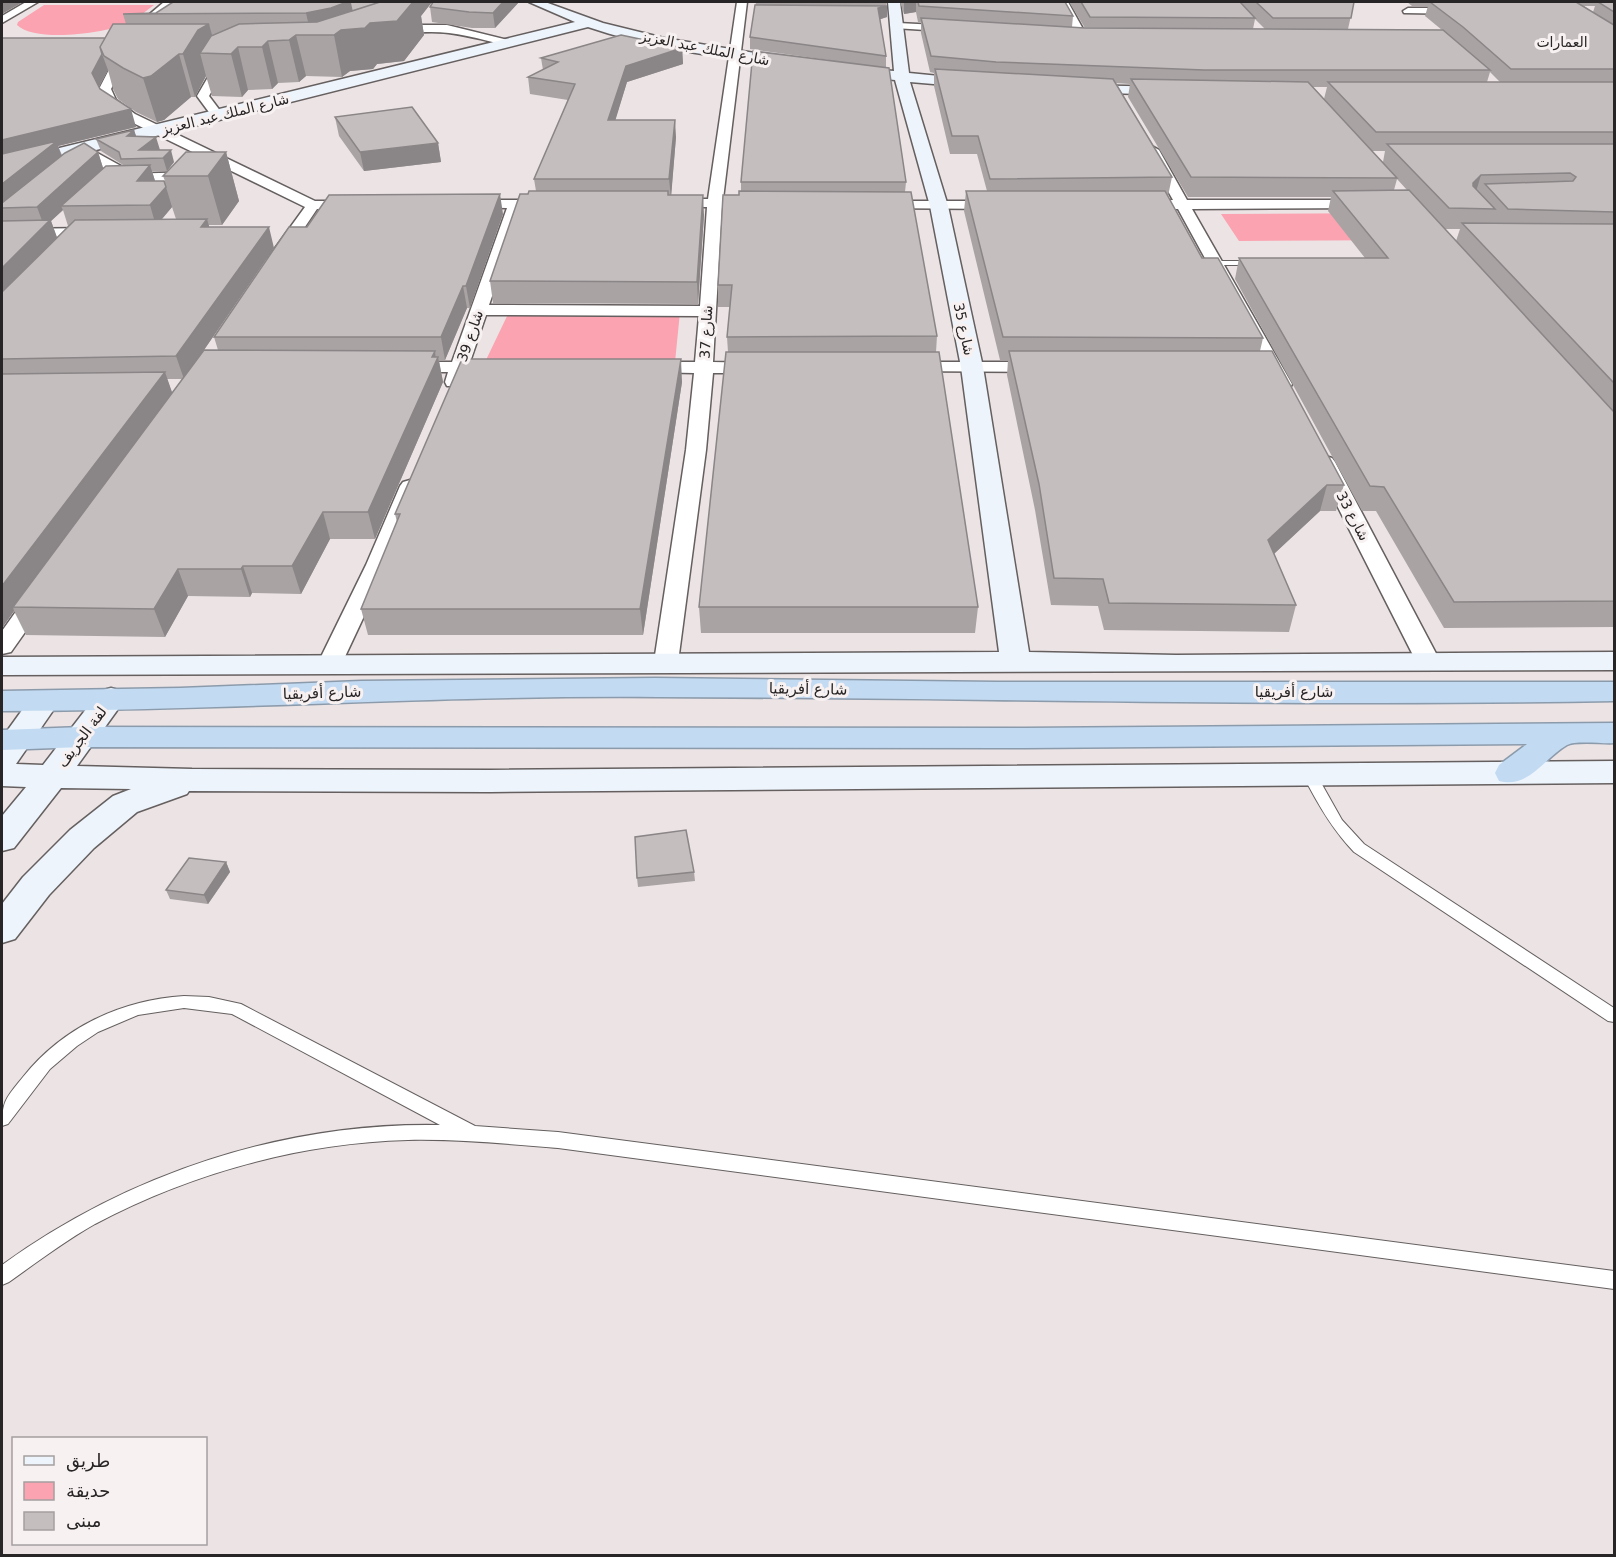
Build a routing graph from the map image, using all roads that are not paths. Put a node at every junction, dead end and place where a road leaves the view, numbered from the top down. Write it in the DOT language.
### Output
graph roads {
  1 [pos="33,2"];
  2 [pos="170,2"];
  3 [pos="535,2"];
  4 [pos="1063,2"];
  5 [pos="1395,2"];
  6 [pos="746,8"];
  7 [pos="1478,11"];
  8 [pos="1408,12"];
  9 [pos="893,13"];
  10 [pos="2,20"];
  11 [pos="588,23"];
  12 [pos="1427,26"];
  13 [pos="967,30"];
  14 [pos="378,36"];
  15 [pos="1083,37"];
  16 [pos="508,43"];
  17 [pos="138,48"];
  18 [pos="109,49"];
  19 [pos="734,55"];
  20 [pos="120,60"];
  21 [pos="143,60"];
  22 [pos="211,60"];
  23 [pos="902,78"];
  24 [pos="998,86"];
  25 [pos="1056,88"];
  26 [pos="1116,90"];
  27 [pos="1195,92"];
  28 [pos="1127,109"];
  29 [pos="218,116"];
  30 [pos="160,130"];
  31 [pos="1144,138"];
  32 [pos="86,151"];
  33 [pos="2,167"];
  34 [pos="65,167"];
  35 [pos="236,167"];
  36 [pos="214,173"];
  37 [pos="104,182"];
  38 [pos="77,186"];
  39 [pos="199,190"];
  40 [pos="84,201"];
  41 [pos="656,203"];
  42 [pos="715,203"];
  43 [pos="373,204"];
  44 [pos="456,204"];
  45 [pos="516,204"];
  46 [pos="574,204"];
  47 [pos="774,204"];
  48 [pos="1386,204"];
  49 [pos="313,205"];
  50 [pos="856,205"];
  51 [pos="1021,205"];
  52 [pos="1126,205"];
  53 [pos="1184,205"];
  54 [pos="939,206"];
  55 [pos="67,217"];
  56 [pos="272,232"];
  57 [pos="294,232"];
  58 [pos="50,233"];
  59 [pos="77,233"];
  60 [pos="109,233"];
  61 [pos="2,234"];
  62 [pos="60,250"];
  63 [pos="1216,263"];
  64 [pos="1262,263"];
  65 [pos="268,271"];
  66 [pos="480,310"];
  67 [pos="707,310"];
  68 [pos="390,367"];
  69 [pos="460,367"];
  70 [pos="507,367"];
  71 [pos="623,367"];
  72 [pos="972,367"];
  73 [pos="704,368"];
  74 [pos="774,368"];
  75 [pos="891,368"];
  76 [pos="1065,368"];
  77 [pos="1251,368"];
  78 [pos="1274,368"];
  79 [pos="448,397"];
  80 [pos="1291,399"];
  81 [pos="1319,450"];
  82 [pos="418,468"];
  83 [pos="54,574"];
  84 [pos="2,647"];
  85 [pos="1015,661"];
  86 [pos="1428,661"];
  87 [pos="1614,661"];
  88 [pos="666,662"];
  89 [pos="330,663"];
  90 [pos="2,666"];
  91 [pos="1614,692"];
  92 [pos="111,698"];
  93 [pos="2,701"];
  94 [pos="44,702"];
  95 [pos="1563,733"];
  96 [pos="1614,733"];
  97 [pos="82,737"];
  98 [pos="6,746"];
  99 [pos="1614,772"];
  100 [pos="1511,773"];
  101 [pos="2,775"];
  102 [pos="1310,775"];
  103 [pos="53,776"];
  104 [pos="192,780"];
  105 [pos="2,839"];
  106 [pos="2,929"];
  107 [pos="1614,1016"];
  108 [pos="2,1119"];
  109 [pos="473,1134"];
  110 [pos="2,1276"];
  111 [pos="1614,1280"];
  1 -- 10 [label="street"];
  2 -- 17 [label="street"];
  3 -- 11 [label="street, شارع الملك عبد العزيز"];
  4 -- 15 [label="street"];
  5 -- 8 [label="street"];
  6 -- 19 [label="street, شارع 37"];
  7 -- 8 [label="street"];
  8 -- 12 [label="street"];
  9 -- 13 [label="street"];
  9 -- 23 [label="street, شارع 35"];
  11 -- 16 [label="street, شارع الملك عبد العزيز"];
  11 -- 19 [label="street, شارع الملك عبد العزيز"];
  14 -- 16 [label="street"];
  16 -- 29 [label="street, شارع الملك عبد العزيز"];
  17 -- 18 [label="street"];
  17 -- 20 [label="street"];
  19 -- 23 [label="street, شارع الملك عبد العزيز"];
  19 -- 42 [label="street, شارع 37"];
  20 -- 21 [label="street"];
  20 -- 30 [label="street"];
  22 -- 29 [label="street"];
  23 -- 24 [label="street, شارع الملك عبد العزيز"];
  23 -- 54 [label="street, شارع 35"];
  25 -- 26 [label="street"];
  26 -- 27 [label="street"];
  26 -- 28 [label="street"];
  29 -- 30 [label="street, شارع الملك عبد العزيز"];
  30 -- 32 [label="street, شارع الملك عبد العزيز"];
  30 -- 35 [label="street"];
  31 -- 53 [label="street"];
  32 -- 33 [label="street, شارع الملك عبد العزيز"];
  32 -- 34 [label="street"];
  32 -- 37 [label="street"];
  35 -- 36 [label="street"];
  35 -- 49 [label="street"];
  36 -- 37 [label="street"];
  36 -- 39 [label="street"];
  37 -- 38 [label="street"];
  37 -- 40 [label="street"];
  41 -- 42 [label="street"];
  42 -- 47 [label="street"];
  42 -- 67 [label="street, شارع 37"];
  43 -- 49 [label="street"];
  44 -- 45 [label="street"];
  45 -- 46 [label="street"];
  45 -- 66 [label="street, شارع 39"];
  48 -- 53 [label="street"];
  49 -- 57 [label="street"];
  50 -- 54 [label="street"];
  51 -- 54 [label="street"];
  52 -- 53 [label="street"];
  53 -- 63 [label="street"];
  54 -- 72 [label="street, شارع 35"];
  55 -- 58 [label="street"];
  56 -- 57 [label="street"];
  57 -- 65 [label="street"];
  58 -- 59 [label="street"];
  58 -- 61 [label="street"];
  59 -- 60 [label="street"];
  59 -- 62 [label="street"];
  63 -- 64 [label="lane"];
  63 -- 78 [label="street"];
  66 -- 67 [label="street"];
  66 -- 69 [label="street, شارع 39"];
  67 -- 73 [label="street, شارع 37"];
  68 -- 69 [label="street"];
  69 -- 70 [label="street"];
  69 -- 79 [label="street, شارع 39"];
  71 -- 73 [label="street"];
  72 -- 75 [label="street"];
  72 -- 76 [label="street"];
  72 -- 85 [label="street, شارع 35"];
  73 -- 74 [label="street"];
  73 -- 88 [label="street, شارع 37"];
  77 -- 78 [label="street"];
  78 -- 80 [label="street"];
  81 -- 86 [label="street, شارع 33"];
  82 -- 89 [label="street"];
  83 -- 84 [label="street"];
  85 -- 86 [label="street, شارع أفريقيا"];
  85 -- 88 [label="street, شارع أفريقيا"];
  86 -- 87 [label="street, شارع أفريقيا"];
  88 -- 89 [label="street, شارع أفريقيا"];
  89 -- 90 [label="street, شارع أفريقيا"];
  91 -- 92 [label="highway, شارع أفريقيا"];
  92 -- 94 [label="highway, شارع أفريقيا"];
  92 -- 97 [label="street, لفة الجريف"];
  93 -- 94 [label="highway, شارع أفريقيا"];
  94 -- 98 [label="street"];
  95 -- 96 [label="highway"];
  95 -- 97 [label="highway"];
  95 -- 100 [label="highway"];
  97 -- 98 [label="highway"];
  97 -- 103 [label="street, لفة الجريف"];
  99 -- 100 [label="street"];
  100 -- 102 [label="street"];
  101 -- 103 [label="street"];
  102 -- 104 [label="street"];
  102 -- 107 [label="lane"];
  103 -- 104 [label="street"];
  103 -- 105 [label="street, لفة الجريف"];
  104 -- 106 [label="street"];
  108 -- 109 [label="lane"];
  109 -- 110 [label="lane"];
  109 -- 111 [label="lane"];
}
